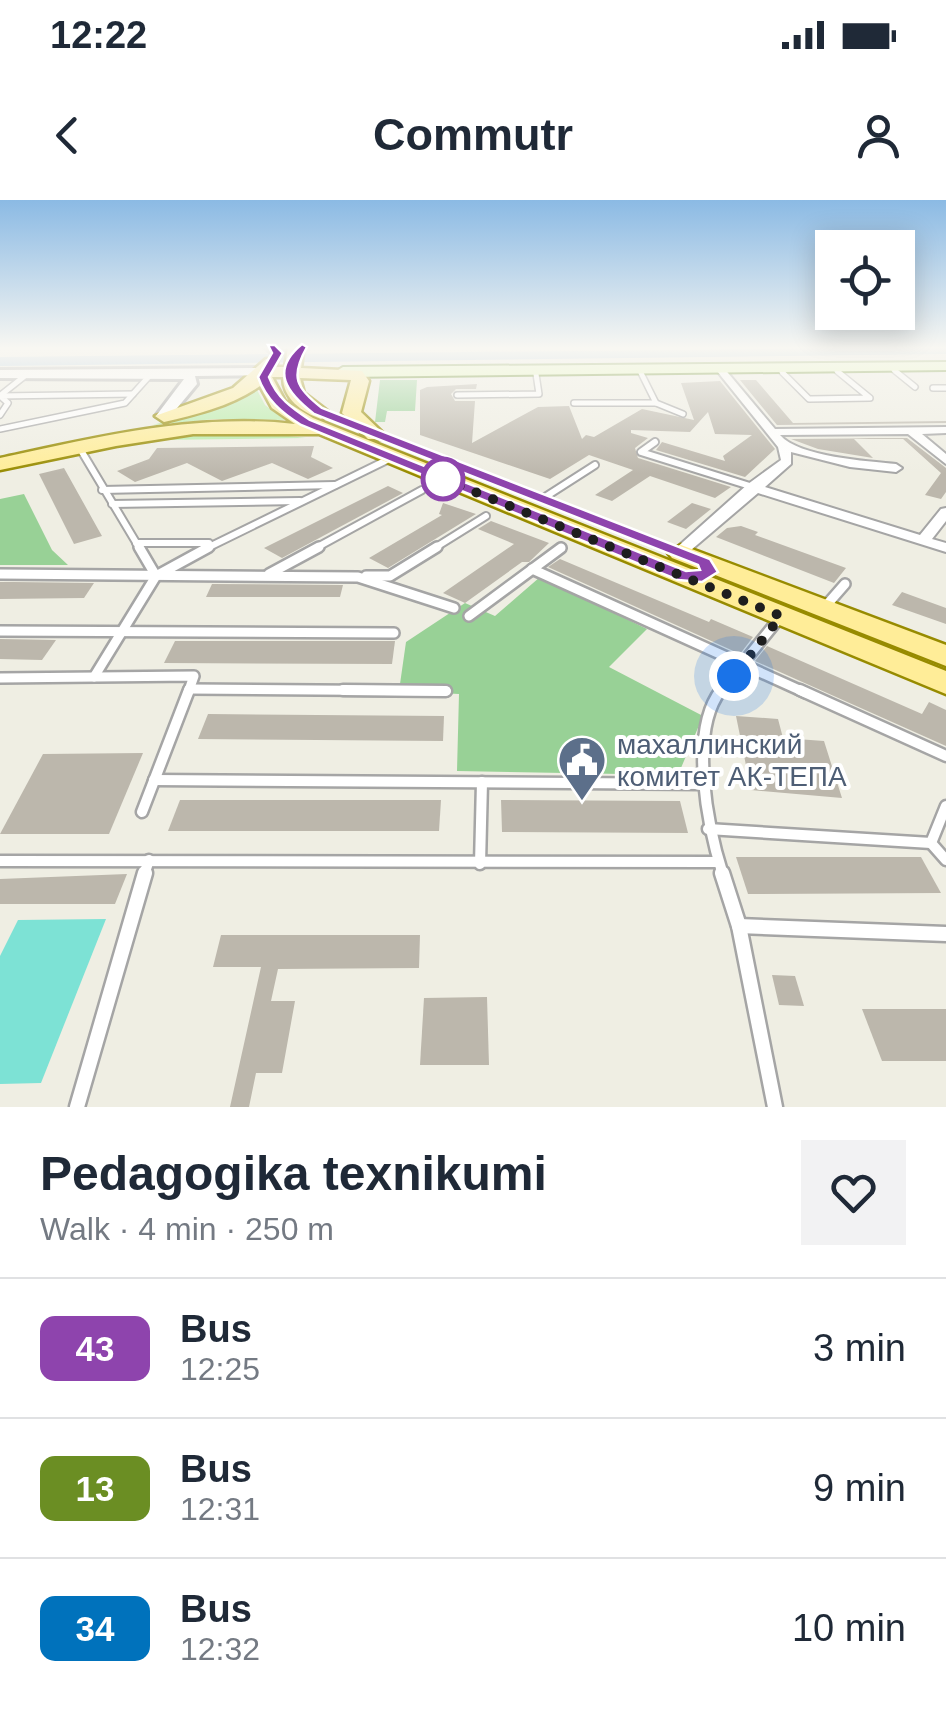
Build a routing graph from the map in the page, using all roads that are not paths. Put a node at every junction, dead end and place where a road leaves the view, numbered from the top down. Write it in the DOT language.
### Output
graph roads {
  1 [pos="137,389"];
  2 [pos="185,389"];
  3 [pos="233,389"];
  4 [pos="271,389"];
  5 [pos="293,389"];
  6 [pos="351,389"];
  7 [pos="538,389"];
  8 [pos="649,389"];
  9 [pos="737,389"];
  10 [pos="801,389"];
  11 [pos="860,389"];
  12 [pos="133,394"];
  13 [pos="457,395"];
  14 [pos="0,396"];
  15 [pos="656,403"];
  16 [pos="574,404"];
  17 [pos="683,414"];
  18 [pos="0,415"];
  19 [pos="163,416"];
  20 [pos="0,430"];
  21 [pos="912,430"];
  22 [pos="946,430"];
  23 [pos="771,432"];
  24 [pos="335,434"];
  25 [pos="375,435"];
  26 [pos="655,442"];
  27 [pos="79,447"];
  28 [pos="784,448"];
  29 [pos="0,450"];
  30 [pos="391,458"];
  31 [pos="946,460"];
  32 [pos="0,464"];
  33 [pos="595,465"];
  34 [pos="896,468"];
  35 [pos="339,485"];
  36 [pos="753,487"];
  37 [pos="102,490"];
  38 [pos="422,490"];
  39 [pos="542,499"];
  40 [pos="305,501"];
  41 [pos="112,504"];
  42 [pos="946,512"];
  43 [pos="486,516"];
  44 [pos="923,540"];
  45 [pos="215,542"];
  46 [pos="136,544"];
  47 [pos="561,548"];
  48 [pos="946,548"];
  49 [pos="689,564"];
  50 [pos="532,569"];
  51 [pos="0,574"];
  52 [pos="267,575"];
  53 [pos="156,576"];
  54 [pos="358,576"];
  55 [pos="845,584"];
  56 [pos="454,608"];
  57 [pos="824,608"];
  58 [pos="469,616"];
  59 [pos="781,616"];
  60 [pos="0,631"];
  61 [pos="122,631"];
  62 [pos="394,632"];
  63 [pos="946,656"];
  64 [pos="742,666"];
  65 [pos="94,677"];
  66 [pos="0,678"];
  67 [pos="946,683"];
  68 [pos="189,690"];
  69 [pos="446,691"];
  70 [pos="946,756"];
  71 [pos="154,780"];
  72 [pos="482,782"];
  73 [pos="702,784"];
  74 [pos="946,806"];
  75 [pos="142,812"];
  76 [pos="708,829"];
  77 [pos="931,843"];
  78 [pos="149,860"];
  79 [pos="946,860"];
  80 [pos="0,861"];
  81 [pos="717,862"];
  82 [pos="480,864"];
  83 [pos="738,926"];
  84 [pos="946,934"];
  85 [pos="78,1107"];
  86 [pos="775,1107"];
  1 -- 12 [label="lane"];
  2 -- 19 [label="street"];
  3 -- 19 [label="main road"];
  4 -- 24 [label="main road"];
  5 -- 25 [label="main road"];
  6 -- 25 [label="main road"];
  7 -- 13 [label="lane"];
  8 -- 15 [label="lane"];
  9 -- 23 [label="street"];
  10 -- 11 [label="lane"];
  12 -- 14 [label="lane"];
  12 -- 20 [label="lane"];
  14 -- 18 [label="lane"];
  15 -- 16 [label="lane"];
  15 -- 17 [label="lane"];
  19 -- 29 [label="main road"];
  21 -- 22 [label="street"];
  21 -- 23 [label="street"];
  21 -- 31 [label="street"];
  23 -- 28 [label="street"];
  24 -- 27 [label="main road"];
  24 -- 30 [label="main road"];
  25 -- 39 [label="main road"];
  26 -- 36 [label="lane"];
  27 -- 32 [label="main road"];
  27 -- 37 [label="lane"];
  28 -- 34 [label="street"];
  28 -- 36 [label="street"];
  30 -- 35 [label="lane"];
  30 -- 49 [label="main road"];
  33 -- 39 [label="lane"];
  35 -- 37 [label="lane"];
  35 -- 40 [label="lane"];
  36 -- 44 [label="street"];
  36 -- 49 [label="street"];
  37 -- 41 [label="lane"];
  38 -- 52 [label="lane"];
  39 -- 49 [label="main road"];
  40 -- 41 [label="lane"];
  40 -- 45 [label="lane"];
  41 -- 46 [label="lane"];
  42 -- 44 [label="street"];
  43 -- 54 [label="lane"];
  44 -- 48 [label="street"];
  45 -- 46 [label="lane"];
  45 -- 53 [label="lane"];
  46 -- 53 [label="lane"];
  47 -- 50 [label="lane"];
  49 -- 57 [label="main road"];
  49 -- 59 [label="main road"];
  50 -- 58 [label="lane"];
  50 -- 64 [label="lane"];
  51 -- 53 [label="lane"];
  52 -- 53 [label="lane"];
  52 -- 54 [label="lane"];
  53 -- 61 [label="lane"];
  54 -- 56 [label="lane"];
  55 -- 57 [label="lane"];
  57 -- 63 [label="main road"];
  59 -- 64 [label="lane"];
  59 -- 67 [label="main road"];
  60 -- 61 [label="lane"];
  61 -- 62 [label="lane"];
  61 -- 65 [label="lane"];
  64 -- 70 [label="lane"];
  64 -- 73 [label="lane"];
  65 -- 66 [label="lane"];
  65 -- 68 [label="lane"];
  68 -- 69 [label="lane"];
  68 -- 71 [label="lane"];
  71 -- 72 [label="lane"];
  71 -- 75 [label="lane"];
  72 -- 73 [label="lane"];
  72 -- 82 [label="lane"];
  73 -- 76 [label="lane"];
  74 -- 77 [label="lane"];
  76 -- 77 [label="lane"];
  76 -- 81 [label="lane"];
  77 -- 79 [label="lane"];
  78 -- 80 [label="lane"];
  78 -- 82 [label="lane"];
  78 -- 85 [label="lane"];
  81 -- 82 [label="lane"];
  81 -- 83 [label="lane"];
  83 -- 84 [label="lane"];
  83 -- 86 [label="lane"];
}
